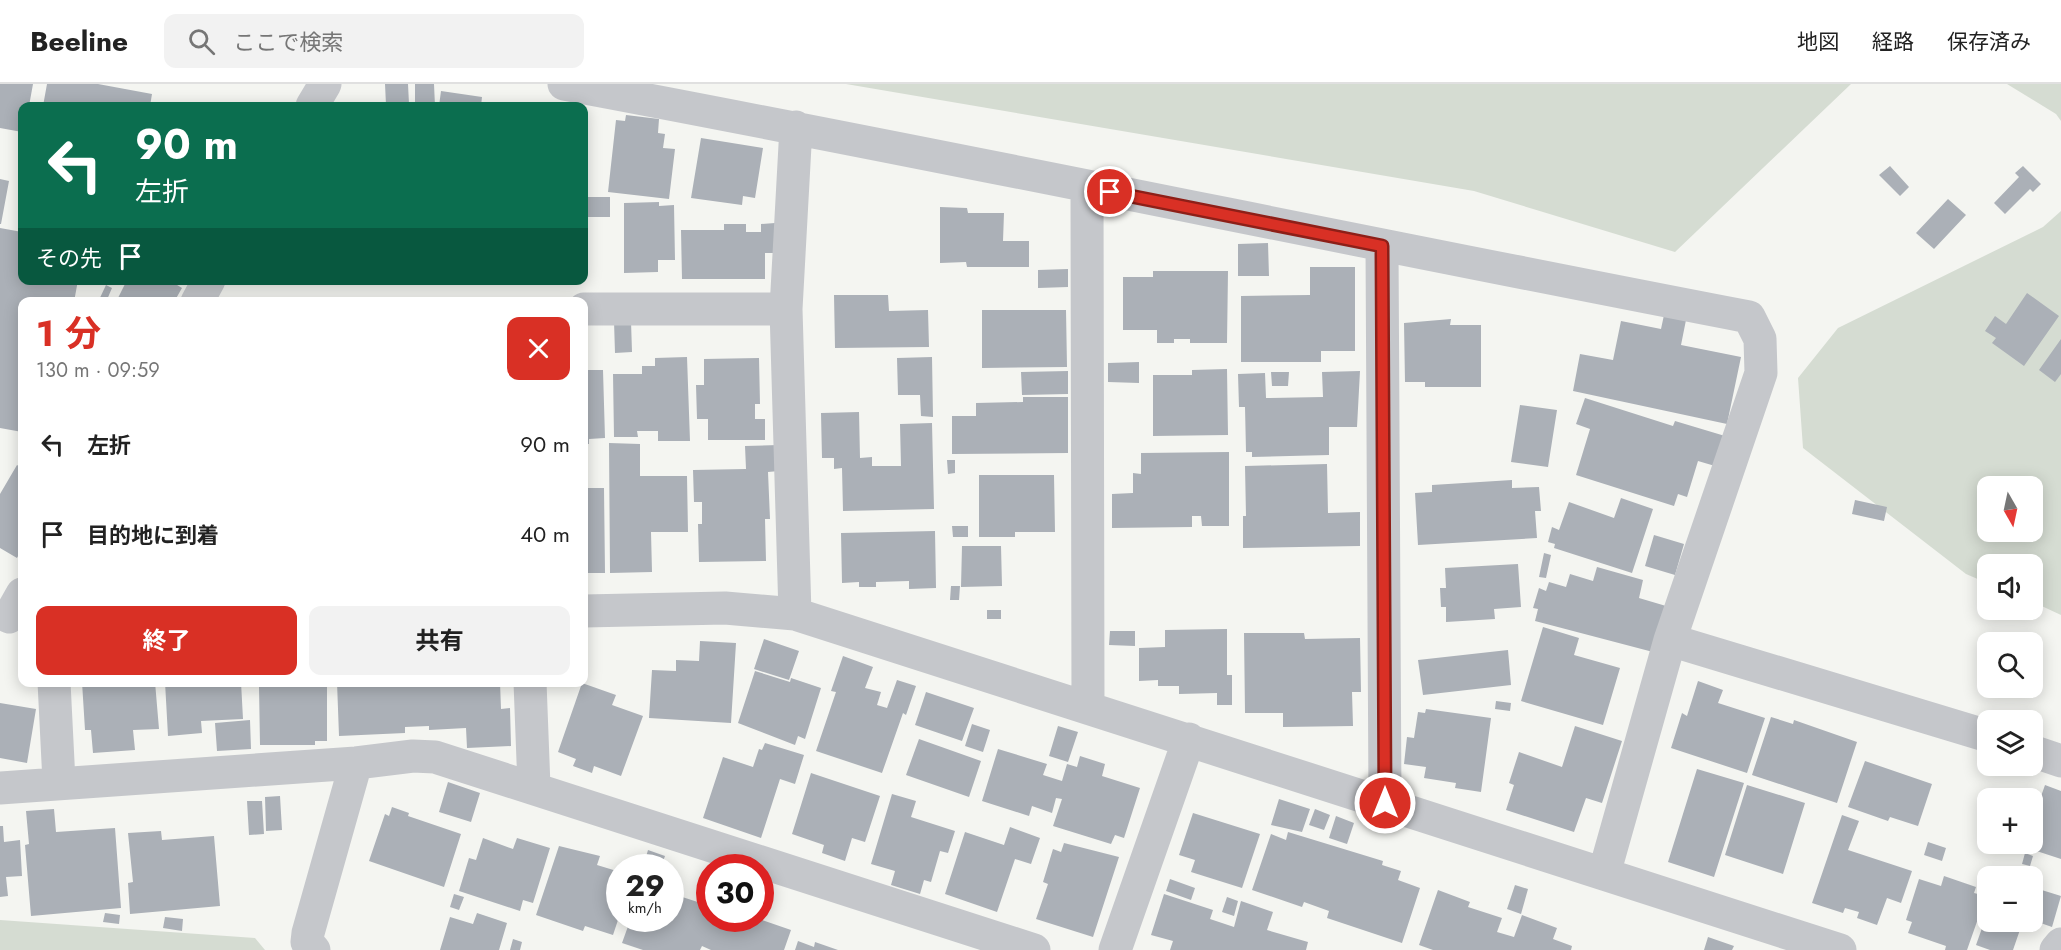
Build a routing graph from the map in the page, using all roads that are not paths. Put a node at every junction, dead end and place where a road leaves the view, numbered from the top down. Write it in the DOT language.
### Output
graph roads {
  1 [pos="326,84"];
  2 [pos="564,84"];
  3 [pos="315,102"];
  4 [pos="796,127"];
  5 [pos="1087,187"];
  6 [pos="1382,246"];
  7 [pos="588,309"];
  8 [pos="786,309"];
  9 [pos="588,610"];
  10 [pos="795,614"];
  11 [pos="1670,640"];
  12 [pos="54,687"];
  13 [pos="530,687"];
  14 [pos="1089,707"];
  15 [pos="1977,733"];
  16 [pos="1189,739"];
  17 [pos="2043,755"];
  18 [pos="2061,761"];
  19 [pos="356,763"];
  20 [pos="59,782"];
  21 [pos="534,787"];
  22 [pos="0,788"];
  23 [pos="1385,803"];
  24 [pos="1604,874"];
  25 [pos="1772,939"];
  26 [pos="2061,944"];
  27 [pos="314,950"];
  28 [pos="1034,950"];
  29 [pos="1115,950"];
  30 [pos="1840,950"];
  31 [pos="2056,950"];
  1 -- 3 [label="street"];
  2 -- 4 [label="street"];
  4 -- 5 [label="street"];
  4 -- 8 [label="street"];
  5 -- 6 [label="street"];
  5 -- 14 [label="street"];
  6 -- 11 [label="street"];
  6 -- 23 [label="street"];
  7 -- 8 [label="street"];
  8 -- 10 [label="street"];
  9 -- 10 [label="street"];
  10 -- 14 [label="street"];
  11 -- 15 [label="street"];
  11 -- 24 [label="street"];
  12 -- 20 [label="street"];
  13 -- 21 [label="street"];
  14 -- 16 [label="street"];
  16 -- 23 [label="street"];
  16 -- 29 [label="street"];
  17 -- 18 [label="street"];
  19 -- 20 [label="street"];
  19 -- 21 [label="street"];
  19 -- 27 [label="street"];
  20 -- 22 [label="street"];
  21 -- 28 [label="street"];
  23 -- 24 [label="street"];
  24 -- 25 [label="street"];
  25 -- 30 [label="street"];
  26 -- 31 [label="street"];
}
